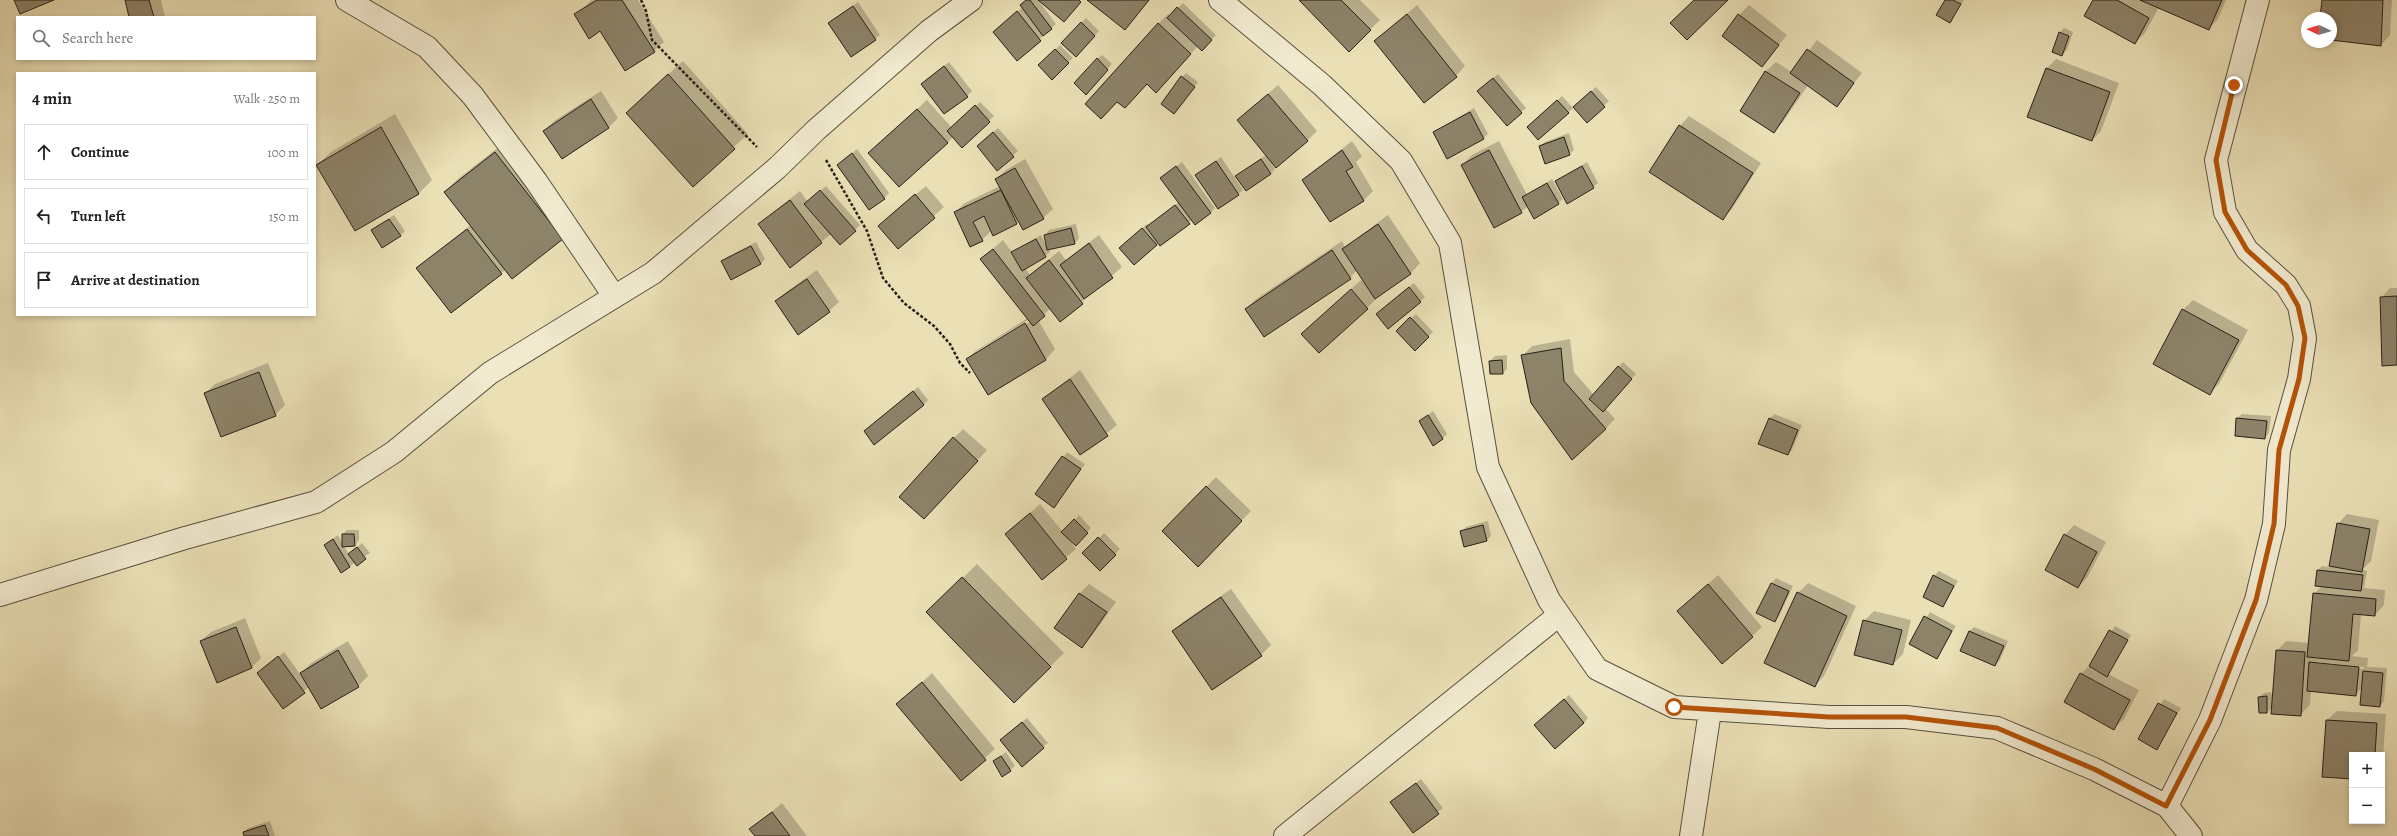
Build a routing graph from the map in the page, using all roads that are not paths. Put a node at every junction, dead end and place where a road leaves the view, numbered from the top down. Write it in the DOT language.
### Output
graph roads {
  1 [pos="347,0"];
  2 [pos="971,0"];
  3 [pos="1220,0"];
  4 [pos="2258,0"];
  5 [pos="614,296"];
  6 [pos="0,595"];
  7 [pos="1559,615"];
  8 [pos="1710,711"];
  9 [pos="2166,806"];
  10 [pos="1285,836"];
  11 [pos="1691,836"];
  12 [pos="2191,836"];
  1 -- 5 [label="street"];
  2 -- 5 [label="street"];
  3 -- 7 [label="street"];
  4 -- 9 [label="street"];
  5 -- 6 [label="street"];
  7 -- 8 [label="street"];
  7 -- 10 [label="street"];
  8 -- 9 [label="street"];
  8 -- 11 [label="street"];
  9 -- 12 [label="street"];
}
